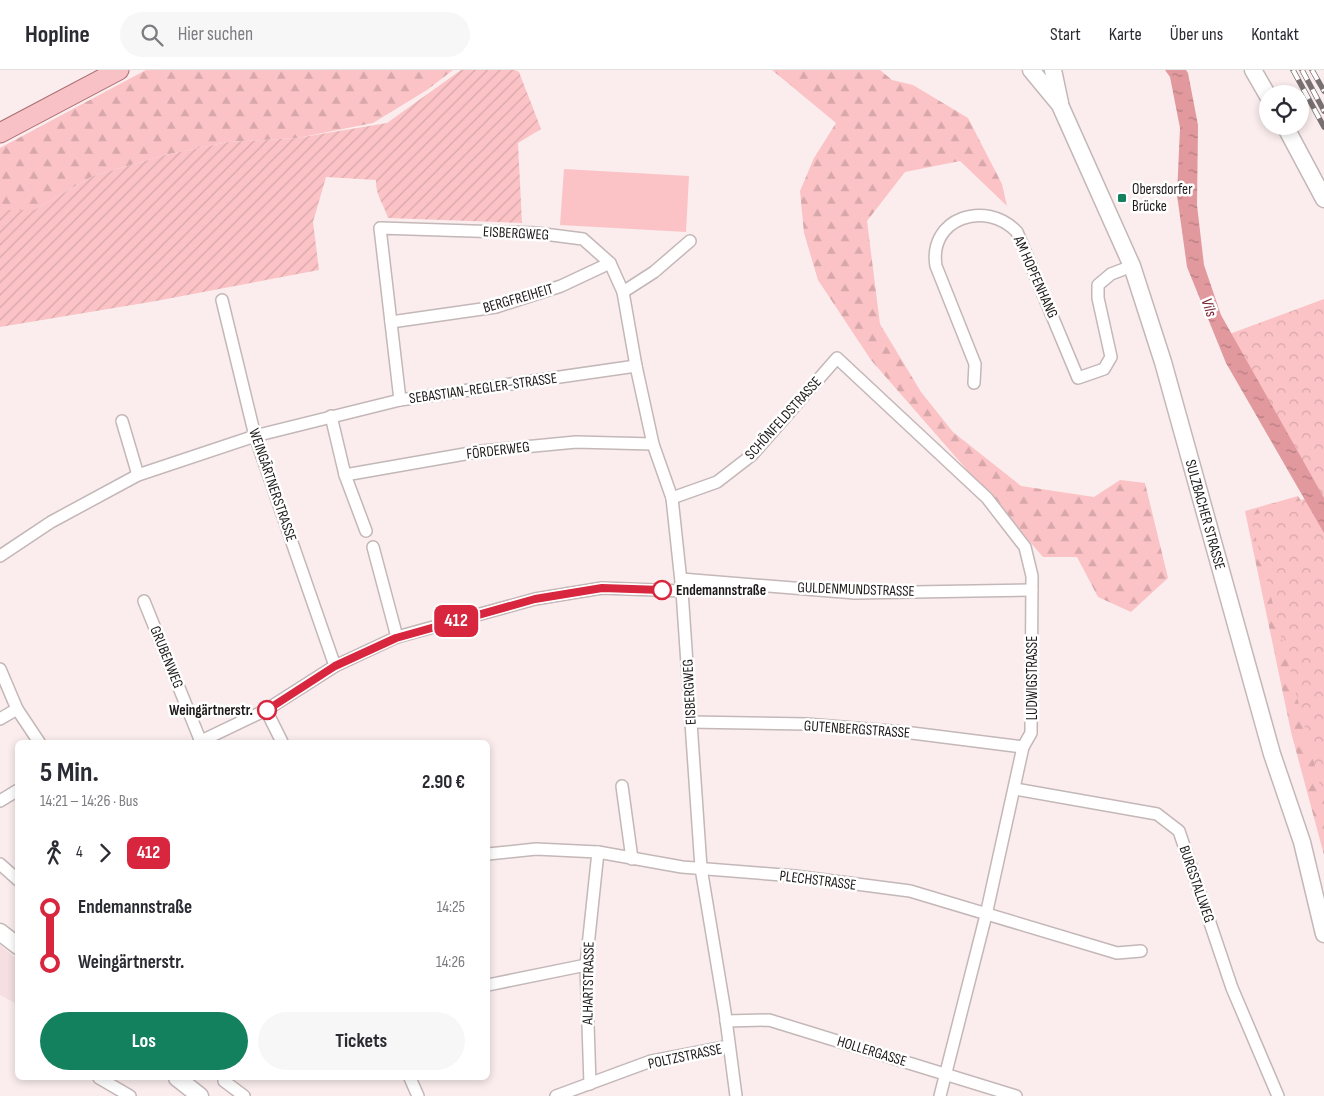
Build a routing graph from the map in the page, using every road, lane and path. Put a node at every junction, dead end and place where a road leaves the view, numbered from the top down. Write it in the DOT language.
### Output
graph roads {
  1 [pos="119,70"];
  2 [pos="1031,70"];
  3 [pos="1053,70"];
  4 [pos="1253,70"];
  5 [pos="1262,85"];
  6 [pos="1060,105"];
  7 [pos="0,133"];
  8 [pos="1290,135"];
  9 [pos="1324,199"];
  10 [pos="690,241"];
  11 [pos="610,263"];
  12 [pos="1132,266"];
  13 [pos="623,292"];
  14 [pos="222,300"];
  15 [pos="391,322"];
  16 [pos="836,358"];
  17 [pos="636,366"];
  18 [pos="974,384"];
  19 [pos="400,400"];
  20 [pos="331,416"];
  21 [pos="122,421"];
  22 [pos="255,436"];
  23 [pos="653,444"];
  24 [pos="138,475"];
  25 [pos="344,476"];
  26 [pos="672,498"];
  27 [pos="366,531"];
  28 [pos="373,547"];
  29 [pos="0,556"];
  30 [pos="681,579"];
  31 [pos="1032,590"];
  32 [pos="682,591"];
  33 [pos="144,601"];
  34 [pos="396,638"];
  35 [pos="335,666"];
  36 [pos="0,669"];
  37 [pos="17,709"];
  38 [pos="266,710"];
  39 [pos="0,719"];
  40 [pos="690,722"];
  41 [pos="39,740"];
  42 [pos="199,740"];
  43 [pos="204,740"];
  44 [pos="281,740"];
  45 [pos="1023,747"];
  46 [pos="622,786"];
  47 [pos="1015,789"];
  48 [pos="15,792"];
  49 [pos="0,801"];
  50 [pos="598,852"];
  51 [pos="490,854"];
  52 [pos="632,858"];
  53 [pos="4,867"];
  54 [pos="701,868"];
  55 [pos="15,877"];
  56 [pos="986,915"];
  57 [pos="0,932"];
  58 [pos="1324,934"];
  59 [pos="15,944"];
  60 [pos="1141,951"];
  61 [pos="586,965"];
  62 [pos="490,985"];
  63 [pos="726,1021"];
  64 [pos="729,1046"];
  65 [pos="947,1074"];
  66 [pos="103,1080"];
  67 [pos="180,1080"];
  68 [pos="223,1080"];
  69 [pos="223,1080"];
  70 [pos="411,1080"];
  71 [pos="590,1084"];
  72 [pos="123,1094"];
  73 [pos="200,1096"];
  74 [pos="234,1096"];
  75 [pos="244,1096"];
  76 [pos="418,1096"];
  77 [pos="556,1096"];
  78 [pos="736,1096"];
  79 [pos="940,1096"];
  80 [pos="1016,1096"];
  81 [pos="1278,1096"];
  1 -- 7 [label="main road"];
  2 -- 6 [label="main road, SULZBACHER STRASSE"];
  3 -- 6 [label="main road, SULZBACHER STRASSE"];
  4 -- 5 [label="main road"];
  6 -- 12 [label="main road, SULZBACHER STRASSE"];
  8 -- 9 [label="main road"];
  10 -- 13 [label="street"];
  11 -- 13 [label="street, EISBERGWEG"];
  11 -- 15 [label="street, BERGFREIHEIT"];
  11 -- 15 [label="street, EISBERGWEG"];
  12 -- 18 [label="street, AM HOPFENHANG"];
  12 -- 58 [label="main road, SULZBACHER STRASSE"];
  13 -- 17 [label="street, EISBERGWEG"];
  14 -- 22 [label="street, WEINGÄRTNERSTRASSE"];
  15 -- 19 [label="street"];
  16 -- 26 [label="street, SCHÖNFELDSTRASSE"];
  16 -- 31 [label="street, LUDWIGSTRASSE"];
  17 -- 19 [label="street, SEBASTIAN-REGLER-STRASSE"];
  17 -- 23 [label="street, EISBERGWEG"];
  19 -- 20 [label="street, SEBASTIAN-REGLER-STRASSE"];
  20 -- 22 [label="street, SEBASTIAN-REGLER-STRASSE"];
  20 -- 25 [label="street"];
  21 -- 24 [label="street"];
  22 -- 24 [label="street, SEBASTIAN-REGLER-STRASSE"];
  22 -- 35 [label="street, WEINGÄRTNERSTRASSE"];
  23 -- 25 [label="street, FÖRDERWEG"];
  23 -- 26 [label="street, EISBERGWEG"];
  24 -- 29 [label="street, SEBASTIAN-REGLER-STRASSE"];
  25 -- 27 [label="street"];
  26 -- 30 [label="street, EISBERGWEG"];
  28 -- 34 [label="street"];
  30 -- 31 [label="street, GULDENMUNDSTRASSE"];
  30 -- 32 [label="street, EISBERGWEG"];
  31 -- 45 [label="street, LUDWIGSTRASSE"];
  32 -- 34 [label="street"];
  32 -- 40 [label="street, EISBERGWEG"];
  33 -- 42 [label="street, GRUBENWEG"];
  34 -- 35 [label="street"];
  35 -- 38 [label="street"];
  36 -- 37 [label="street"];
  37 -- 39 [label="street"];
  37 -- 41 [label="street"];
  38 -- 43 [label="street"];
  38 -- 44 [label="street"];
  40 -- 45 [label="street, GUTENBERGSTRASSE"];
  40 -- 54 [label="street, EISBERGWEG"];
  45 -- 47 [label="street, LUDWIGSTRASSE"];
  46 -- 52 [label="street"];
  47 -- 56 [label="street, LUDWIGSTRASSE"];
  47 -- 81 [label="street, BURGSTALLWEG"];
  48 -- 49 [label="street"];
  50 -- 51 [label="street, PLECHSTRASSE"];
  50 -- 52 [label="street, PLECHSTRASSE"];
  50 -- 61 [label="street, ALHARTSTRASSE"];
  52 -- 54 [label="street, PLECHSTRASSE"];
  53 -- 55 [label="street"];
  54 -- 56 [label="street, PLECHSTRASSE"];
  54 -- 63 [label="street, EISBERGWEG"];
  56 -- 60 [label="street, PLECHSTRASSE"];
  56 -- 65 [label="street, LUDWIGSTRASSE"];
  57 -- 59 [label="main road"];
  61 -- 62 [label="street"];
  61 -- 71 [label="street, ALHARTSTRASSE"];
  63 -- 64 [label="street, EISBERGWEG"];
  63 -- 65 [label="street, HOLLERGASSE"];
  64 -- 71 [label="street, POLTZSTRASSE"];
  64 -- 78 [label="street, EISBERGWEG"];
  65 -- 79 [label="street, LUDWIGSTRASSE"];
  65 -- 80 [label="street, HOLLERGASSE"];
  66 -- 72 [label="street"];
  67 -- 73 [label="main road"];
  68 -- 74 [label="street"];
  69 -- 75 [label="street"];
  70 -- 76 [label="street"];
  71 -- 77 [label="street, POLTZSTRASSE"];
}
